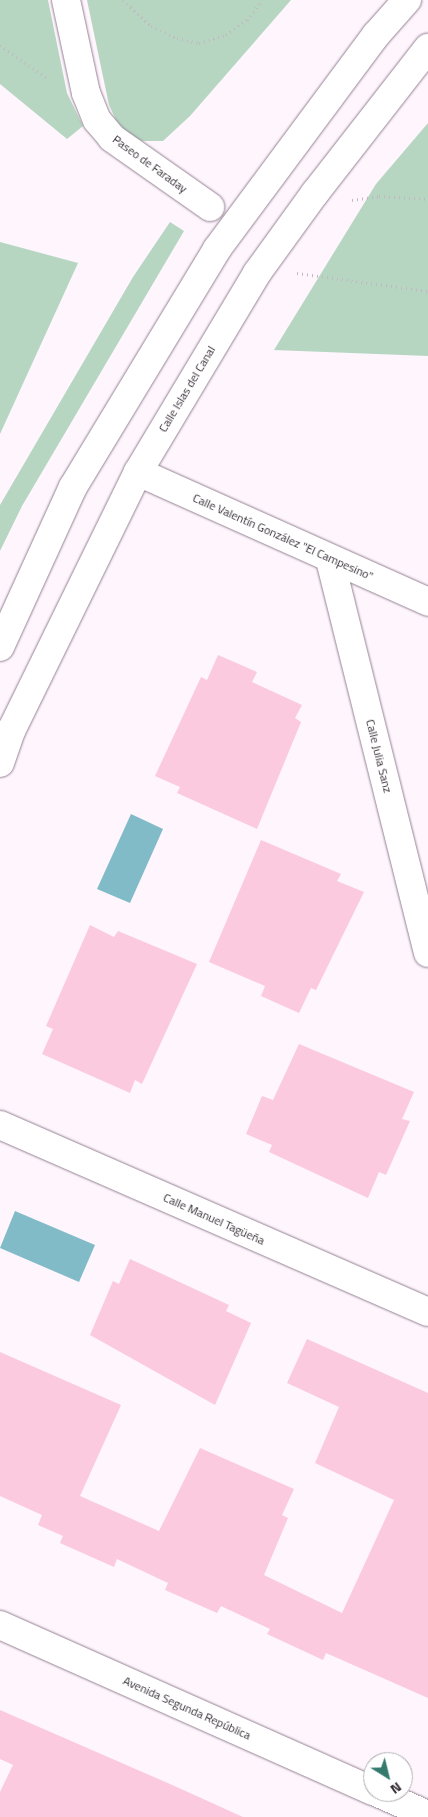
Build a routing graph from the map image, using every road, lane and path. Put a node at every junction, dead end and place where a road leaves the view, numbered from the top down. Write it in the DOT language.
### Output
graph roads {
  1 [pos="66,0"];
  2 [pos="123,0"];
  3 [pos="262,0"];
  4 [pos="406,0"];
  5 [pos="0,45"];
  6 [pos="428,48"];
  7 [pos="86,93"];
  8 [pos="428,199"];
  9 [pos="343,202"];
  10 [pos="210,206"];
  11 [pos="294,273"];
  12 [pos="428,292"];
  13 [pos="138,472"];
  14 [pos="330,560"];
  15 [pos="428,602"];
  16 [pos="0,647"];
  17 [pos="0,763"];
  18 [pos="428,953"];
  19 [pos="0,1125"];
  20 [pos="428,1312"];
  21 [pos="0,1625"];
  22 [pos="363,1786"];
  23 [pos="399,1802"];
  24 [pos="428,1815"];
  1 -- 7 [label="street, Paseo de Faraday"];
  2 -- 3 [label="path"];
  4 -- 16 [label="street"];
  5 -- 7 [label="path"];
  6 -- 13 [label="street, Calle Islas del Canal"];
  7 -- 10 [label="street, Paseo de Faraday"];
  8 -- 9 [label="path"];
  11 -- 12 [label="path"];
  13 -- 14 [label="street, Calle Valentín González \"El Campesino\""];
  13 -- 17 [label="street, Calle Islas del Canal"];
  14 -- 15 [label="street, Calle Valentín González \"El Campesino\""];
  14 -- 18 [label="street, Calle Julia Sanz"];
  19 -- 20 [label="street, Calle Manuel Tagüeña"];
  21 -- 22 [label="street, Avenida Segunda República"];
  23 -- 24 [label="street, Avenida Segunda República"];
}
